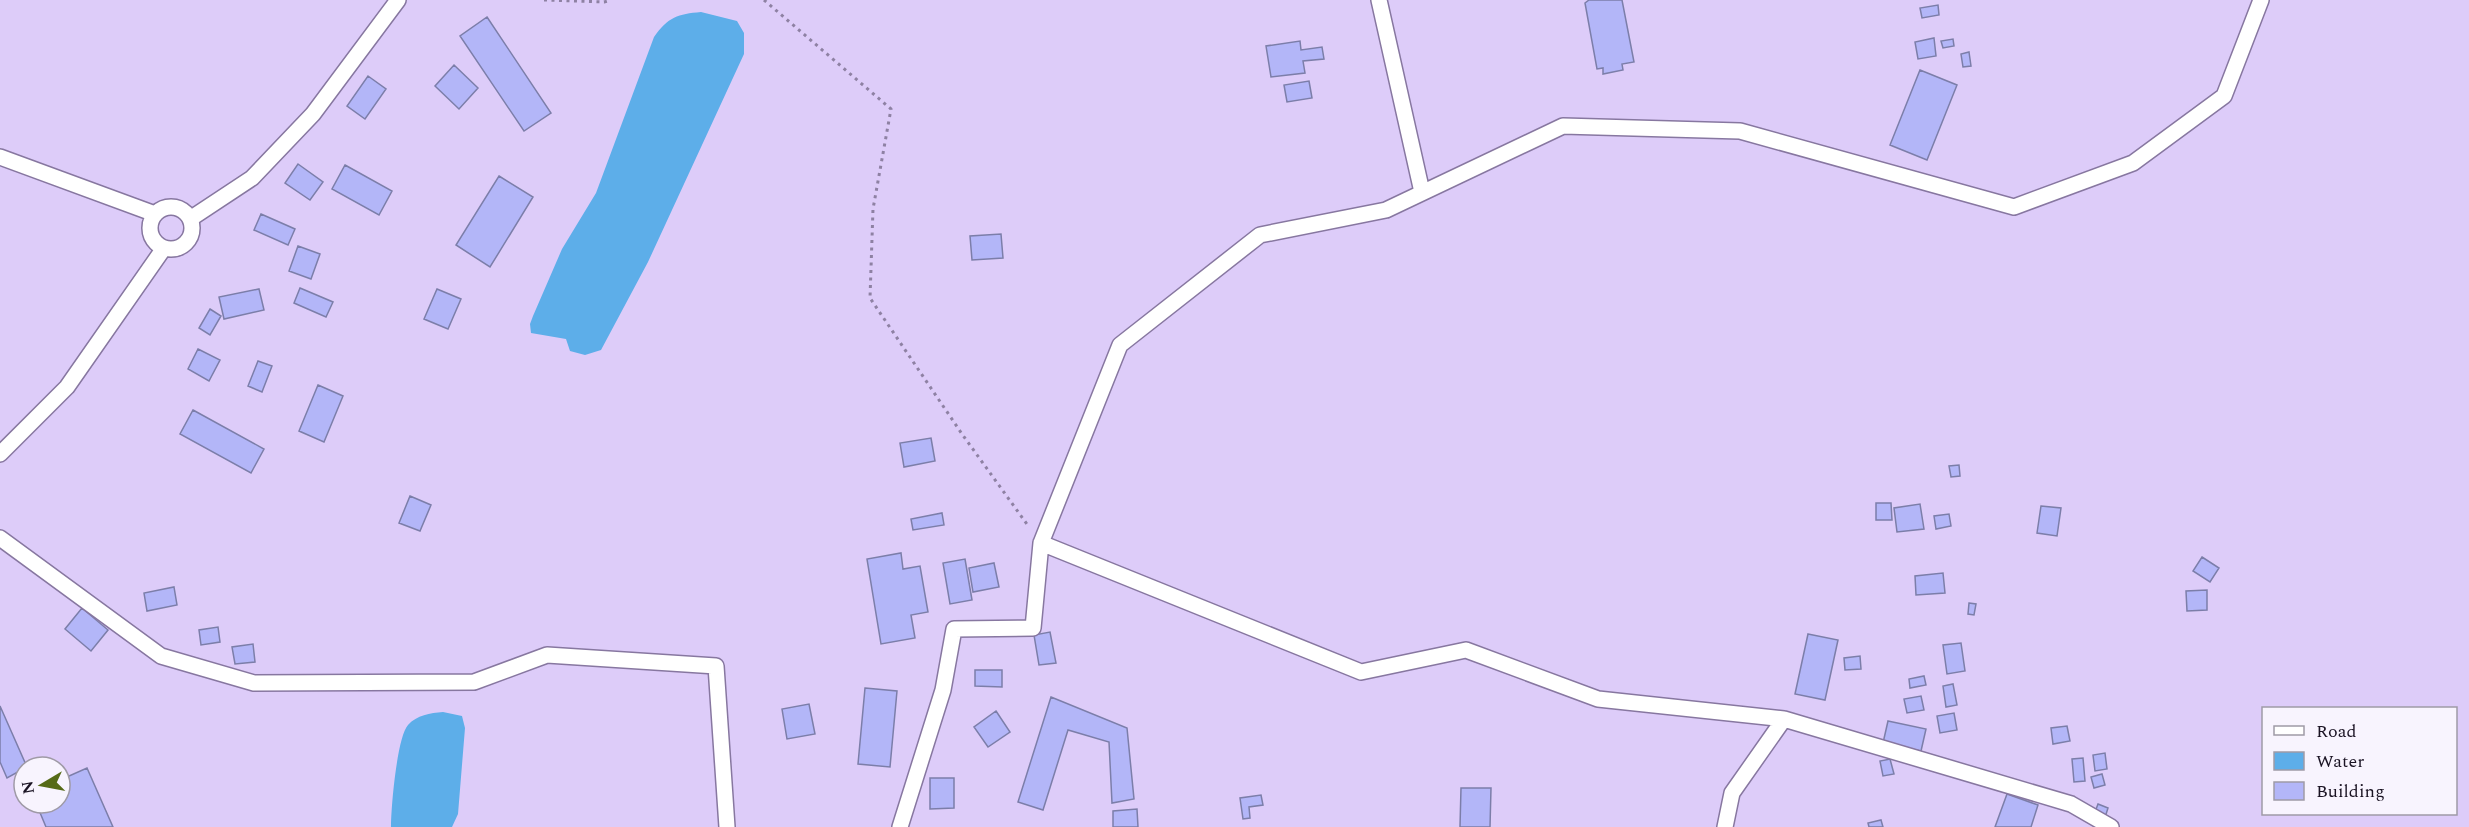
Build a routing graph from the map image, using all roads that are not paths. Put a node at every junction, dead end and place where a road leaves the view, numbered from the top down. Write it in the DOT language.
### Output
graph roads {
  1 [pos="398,0"];
  2 [pos="1378,0"];
  3 [pos="2261,0"];
  4 [pos="0,157"];
  5 [pos="1422,192"];
  6 [pos="155,214"];
  7 [pos="190,219"];
  8 [pos="164,248"];
  9 [pos="0,454"];
  10 [pos="0,538"];
  11 [pos="1041,543"];
  12 [pos="1784,719"];
  13 [pos="727,827"];
  14 [pos="900,827"];
  15 [pos="1725,827"];
  16 [pos="2111,827"];
  1 -- 7 [label="street"];
  2 -- 5 [label="street"];
  3 -- 5 [label="street"];
  4 -- 6 [label="street"];
  5 -- 11 [label="street"];
  6 -- 7 [label="street"];
  6 -- 8 [label="street"];
  7 -- 8 [label="street"];
  8 -- 9 [label="street"];
  10 -- 13 [label="street"];
  11 -- 12 [label="street"];
  11 -- 14 [label="street"];
  12 -- 15 [label="street"];
  12 -- 16 [label="street"];
}
